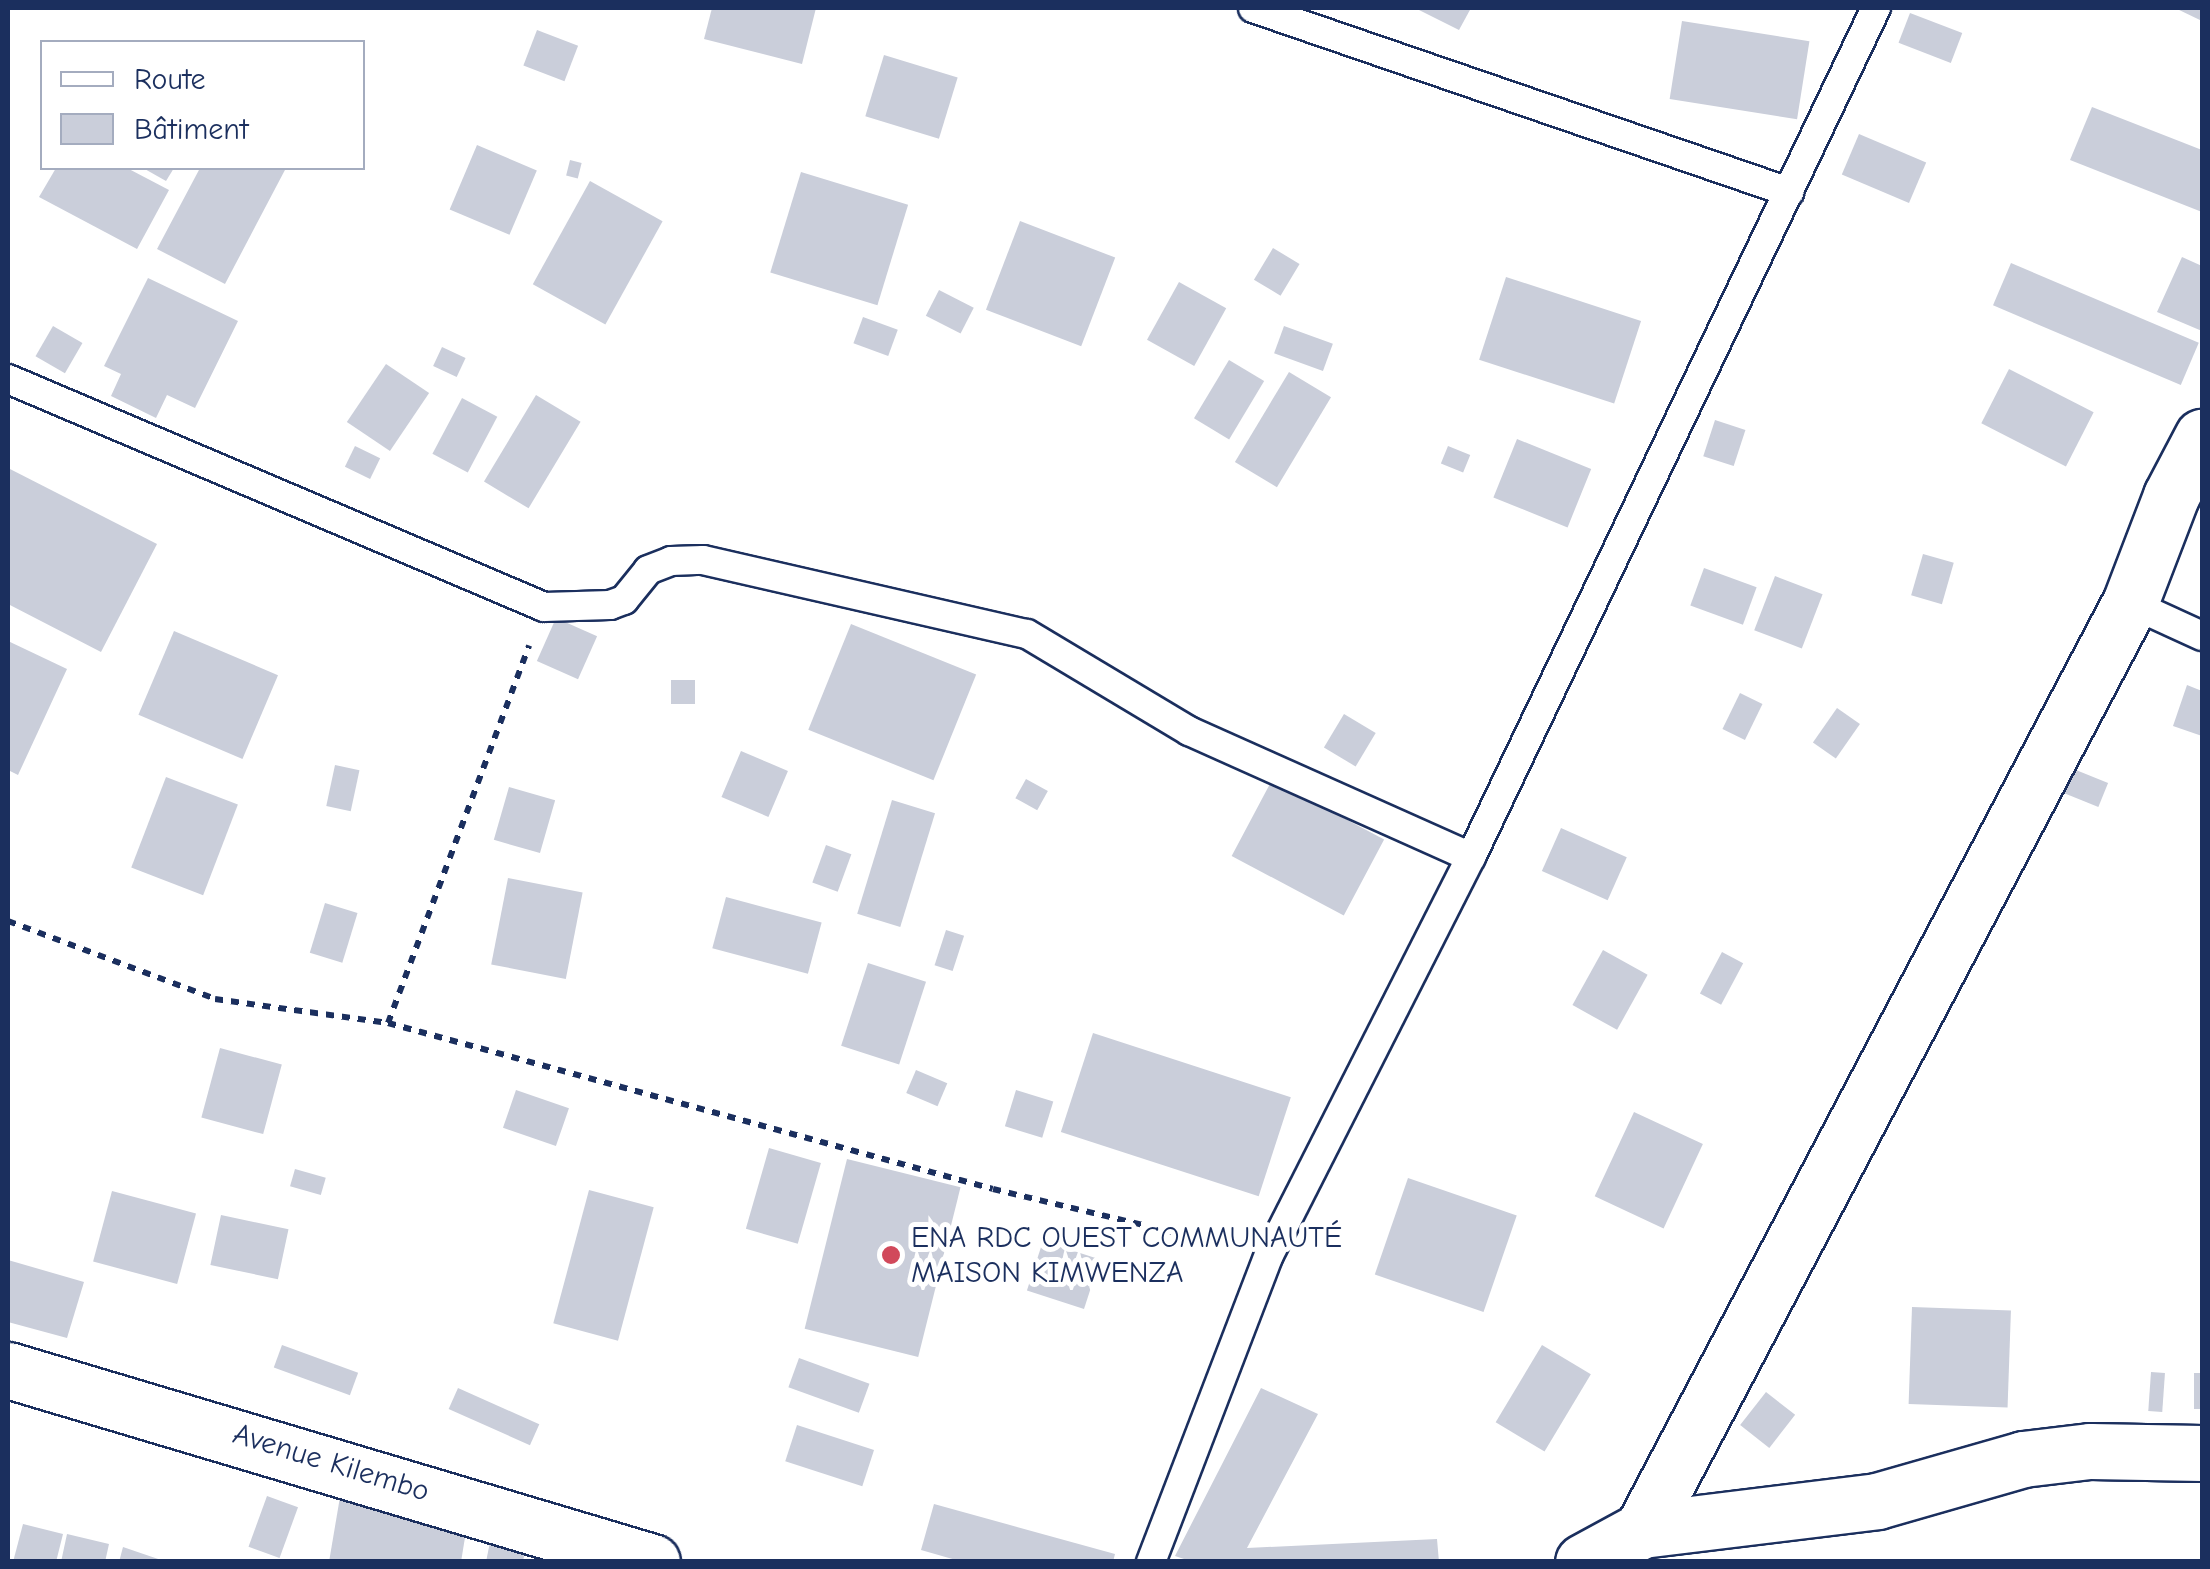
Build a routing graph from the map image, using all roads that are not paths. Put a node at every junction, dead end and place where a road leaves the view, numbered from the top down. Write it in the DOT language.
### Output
graph roads {
  1 [pos="1252,8"];
  2 [pos="1876,8"];
  3 [pos="1789,192"];
  4 [pos="8,380"];
  5 [pos="2202,436"];
  6 [pos="2130,603"];
  7 [pos="2202,636"];
  8 [pos="1471,857"];
  9 [pos="8,1370"];
  10 [pos="2202,1453"];
  11 [pos="1642,1530"];
  12 [pos="652,1562"];
  13 [pos="1151,1562"];
  14 [pos="1584,1562"];
  1 -- 3 [label="lane"];
  2 -- 3 [label="lane"];
  3 -- 8 [label="lane"];
  4 -- 8 [label="lane"];
  5 -- 6 [label="street"];
  6 -- 7 [label="lane"];
  6 -- 11 [label="street"];
  8 -- 13 [label="lane"];
  9 -- 12 [label="street, Avenue Kilembo"];
  10 -- 11 [label="street"];
  11 -- 14 [label="street"];
}
